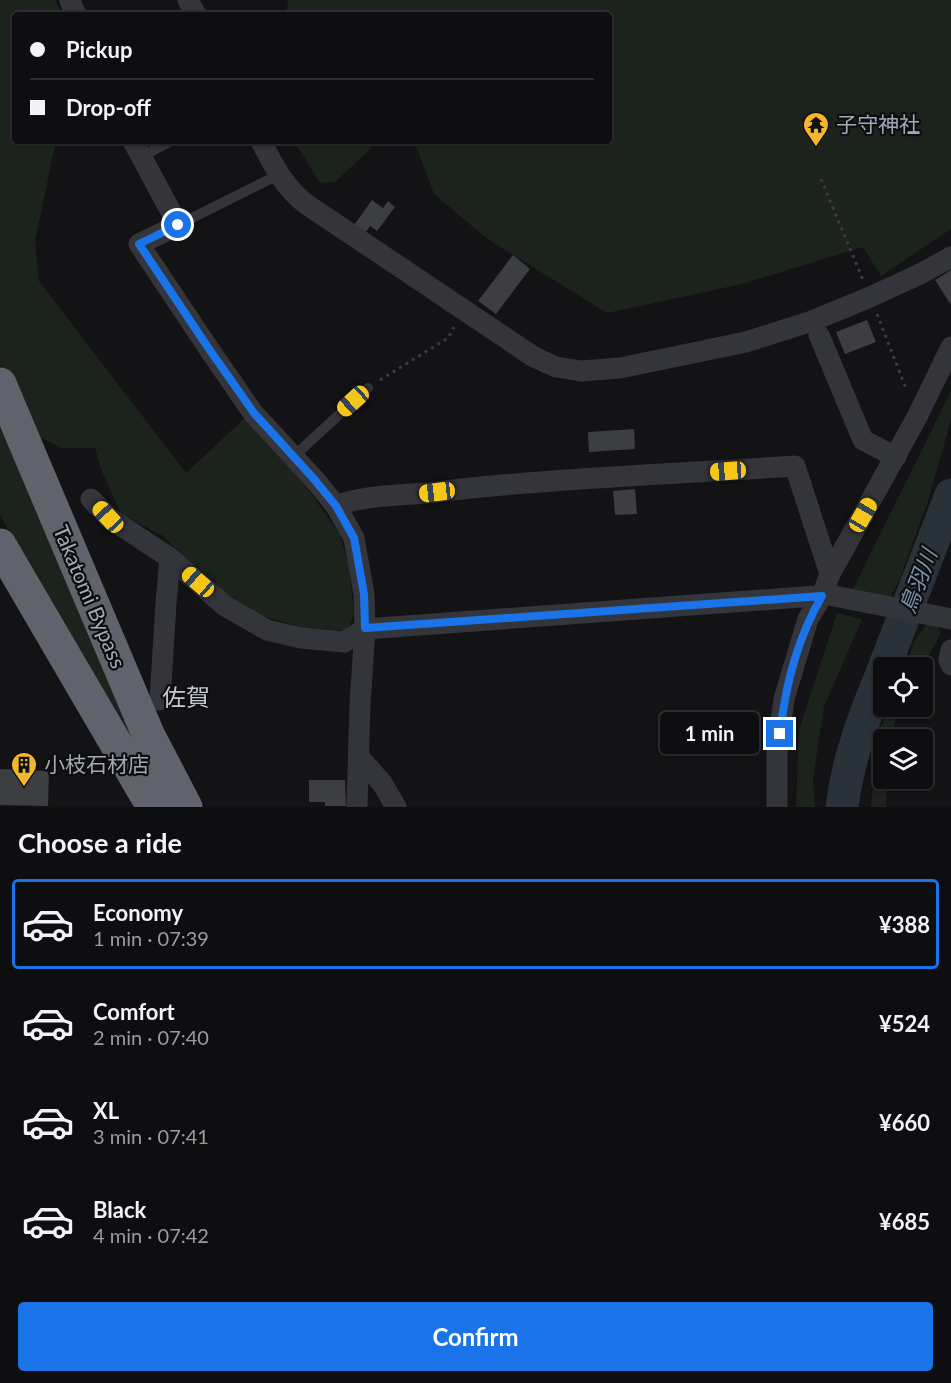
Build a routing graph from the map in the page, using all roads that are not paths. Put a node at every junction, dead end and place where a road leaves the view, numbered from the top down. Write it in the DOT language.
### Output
graph roads {
  1 [pos="158,144"];
  2 [pos="262,144"];
  3 [pos="137,149"];
  4 [pos="278,175"];
  5 [pos="178,225"];
  6 [pos="951,257"];
  7 [pos="819,335"];
  8 [pos="951,347"];
  9 [pos="0,384"];
  10 [pos="368,388"];
  11 [pos="293,457"];
  12 [pos="896,457"];
  13 [pos="91,499"];
  14 [pos="336,506"];
  15 [pos="0,545"];
  16 [pos="170,558"];
  17 [pos="830,574"];
  18 [pos="825,595"];
  19 [pos="946,618"];
  20 [pos="365,628"];
  21 [pos="951,650"];
  22 [pos="951,665"];
  23 [pos="160,700"];
  24 [pos="359,757"];
  25 [pos="153,807"];
  26 [pos="186,807"];
  27 [pos="357,807"];
  28 [pos="396,807"];
  29 [pos="777,807"];
  1 -- 3 [label="lane"];
  2 -- 4 [label="street"];
  3 -- 5 [label="street"];
  4 -- 5 [label="lane"];
  4 -- 6 [label="street"];
  5 -- 11 [label="street"];
  7 -- 12 [label="street"];
  8 -- 12 [label="street"];
  9 -- 26 [label="highway, Takatomi Bypass"];
  10 -- 11 [label="lane"];
  11 -- 14 [label="street"];
  12 -- 17 [label="street"];
  13 -- 16 [label="street"];
  14 -- 17 [label="street"];
  14 -- 20 [label="street"];
  15 -- 25 [label="highway, Takatomi Bypass"];
  16 -- 20 [label="street"];
  16 -- 23 [label="street"];
  17 -- 18 [label="street"];
  18 -- 19 [label="street"];
  18 -- 20 [label="street"];
  18 -- 29 [label="street"];
  20 -- 24 [label="street"];
  21 -- 22 [label="street"];
  24 -- 27 [label="street"];
  24 -- 28 [label="street"];
}
